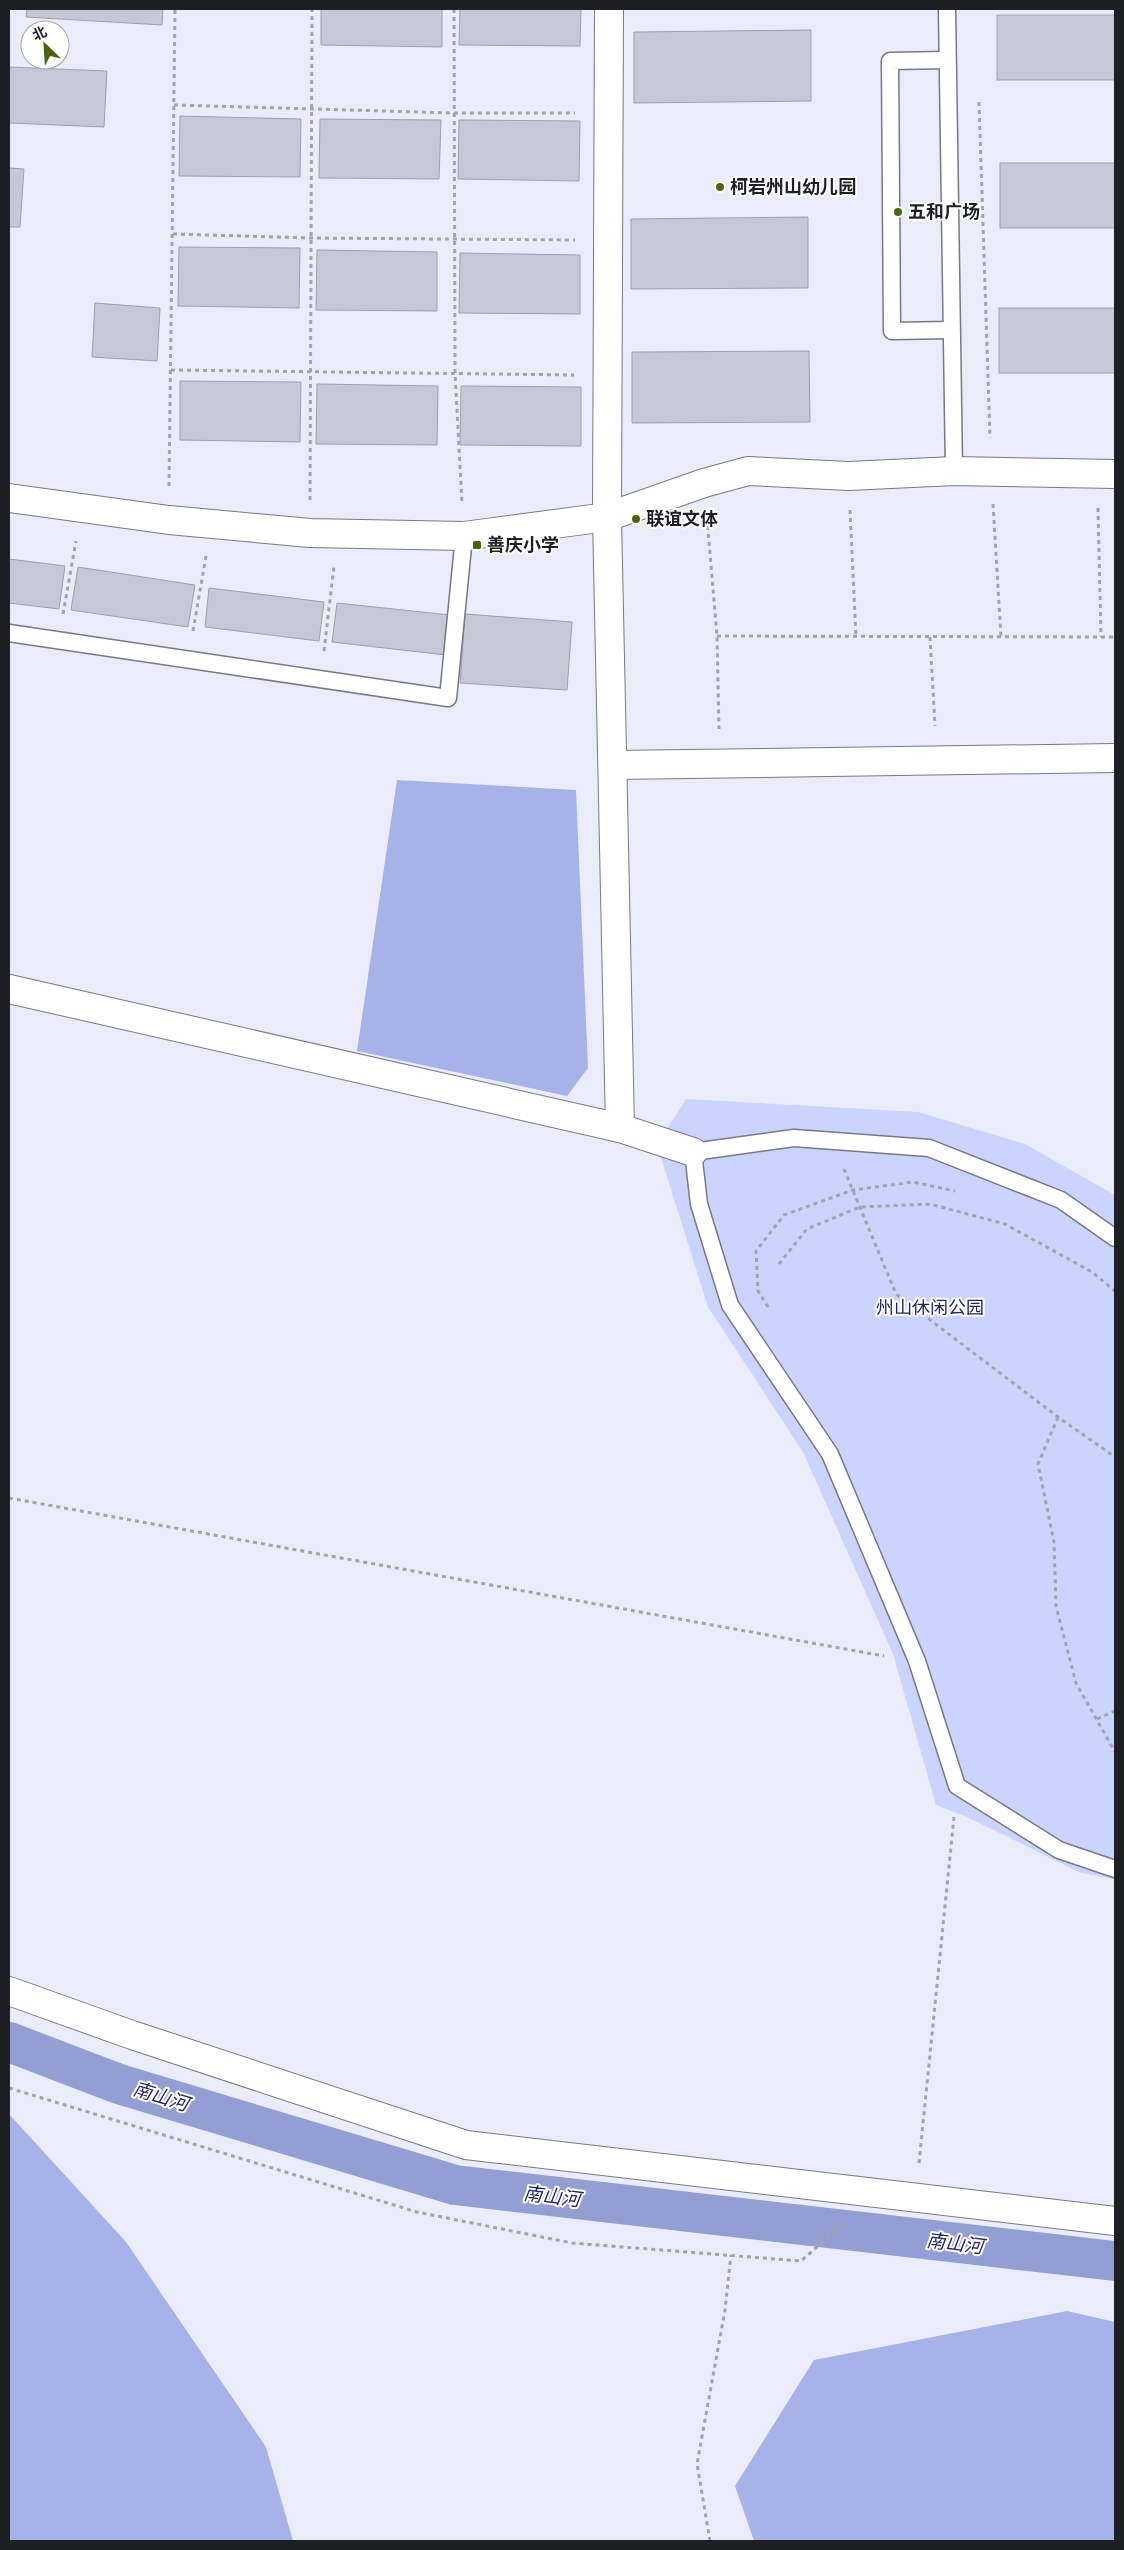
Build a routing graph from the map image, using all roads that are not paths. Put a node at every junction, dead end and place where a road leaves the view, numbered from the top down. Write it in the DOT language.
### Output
graph roads {
  1 [pos="609,9"];
  2 [pos="946,9"];
  3 [pos="947,60"];
  4 [pos="951,330"];
  5 [pos="954,471"];
  6 [pos="1106,474"];
  7 [pos="9,498"];
  8 [pos="607,517"];
  9 [pos="464,536"];
  10 [pos="9,633"];
  11 [pos="1115,758"];
  12 [pos="613,765"];
  13 [pos="9,989"];
  14 [pos="620,1128"];
  15 [pos="693,1152"];
  16 [pos="1115,1238"];
  17 [pos="1115,1869"];
  18 [pos="9,1991"];
  19 [pos="1115,2221"];
  1 -- 8 [label="street"];
  2 -- 3 [label="lane"];
  3 -- 4 [label="lane"];
  3 -- 4 [label="lane"];
  4 -- 5 [label="lane"];
  5 -- 6 [label="street"];
  5 -- 8 [label="street"];
  7 -- 9 [label="street"];
  8 -- 9 [label="street"];
  8 -- 12 [label="street"];
  9 -- 10 [label="lane"];
  11 -- 12 [label="street"];
  12 -- 14 [label="street"];
  13 -- 14 [label="street"];
  14 -- 15 [label="street"];
  15 -- 16 [label="lane"];
  15 -- 17 [label="lane"];
  18 -- 19 [label="street"];
}
